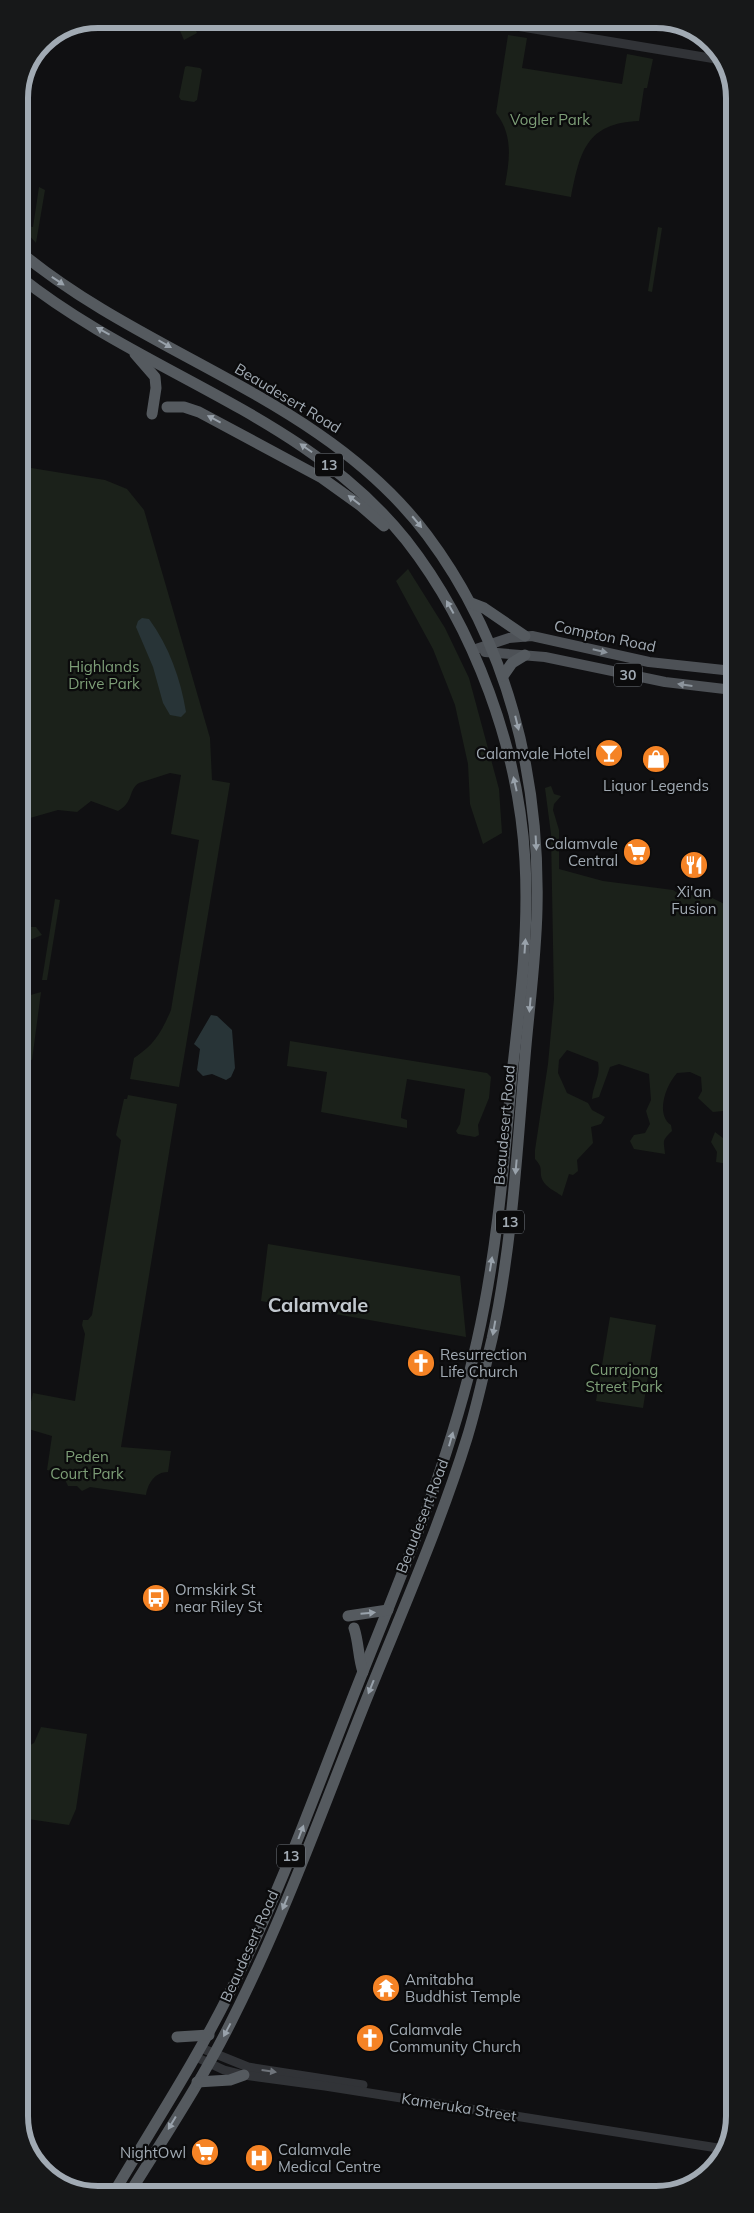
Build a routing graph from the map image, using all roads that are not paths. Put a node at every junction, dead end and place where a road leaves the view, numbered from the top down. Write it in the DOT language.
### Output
graph roads {
  1 [pos="528,28"];
  2 [pos="715,59"];
  3 [pos="28,258"];
  4 [pos="28,283"];
  5 [pos="128,346"];
  6 [pos="168,407"];
  7 [pos="152,414"];
  8 [pos="406,541"];
  9 [pos="471,604"];
  10 [pos="525,636"];
  11 [pos="492,648"];
  12 [pos="474,651"];
  13 [pos="525,655"];
  14 [pos="726,670"];
  15 [pos="503,676"];
  16 [pos="726,689"];
  17 [pos="388,1610"];
  18 [pos="348,1616"];
  19 [pos="354,1628"];
  20 [pos="363,1672"];
  21 [pos="209,2035"];
  22 [pos="177,2037"];
  23 [pos="199,2052"];
  24 [pos="212,2058"];
  25 [pos="244,2076"];
  26 [pos="197,2082"];
  27 [pos="721,2142"];
  28 [pos="719,2147"];
  29 [pos="118,2185"];
  30 [pos="134,2185"];
  1 -- 2 [label="street"];
  3 -- 9 [label="highway, Beaudesert Road / 13, one-way"];
  5 -- 4 [label="highway, Beaudesert Road / 13, one-way"];
  5 -- 7 [label="highway"];
  8 -- 5 [label="highway, Beaudesert Road / 13, one-way"];
  8 -- 6 [label="highway, one-way"];
  12 -- 8 [label="highway, Beaudesert Road / 13, one-way"];
  9 -- 10 [label="highway, 30"];
  9 -- 11 [label="highway, Beaudesert Road / 13"];
  10 -- 11 [label="main road, Compton Road"];
  10 -- 14 [label="main road, Compton Road / 30, one-way"];
  11 -- 12 [label="main road, Compton Road / 30"];
  11 -- 13 [label="main road, Compton Road / 30"];
  11 -- 15 [label="highway, Beaudesert Road / 13"];
  17 -- 12 [label="highway, Beaudesert Road / 13, one-way"];
  13 -- 15 [label="highway"];
  16 -- 13 [label="main road, Compton Road / 30, one-way"];
  15 -- 24 [label="highway, Beaudesert Road / 13, one-way"];
  18 -- 17 [label="highway, one-way"];
  17 -- 20 [label="highway, Beaudesert Road / 13"];
  19 -- 20 [label="highway"];
  21 -- 20 [label="highway, Beaudesert Road / 13, one-way"];
  21 -- 22 [label="highway"];
  21 -- 23 [label="highway, Beaudesert Road / 13"];
  23 -- 24 [label="street, Kameruka Street"];
  23 -- 29 [label="highway, Beaudesert Road / 13"];
  24 -- 25 [label="street, Kameruka Street"];
  24 -- 26 [label="highway, Beaudesert Road / 13"];
  24 -- 27 [label="street, Kameruka Street, one-way"];
  25 -- 26 [label="highway"];
  25 -- 28 [label="street, Kameruka Street"];
  26 -- 30 [label="highway, Beaudesert Road / 13, one-way"];
}
